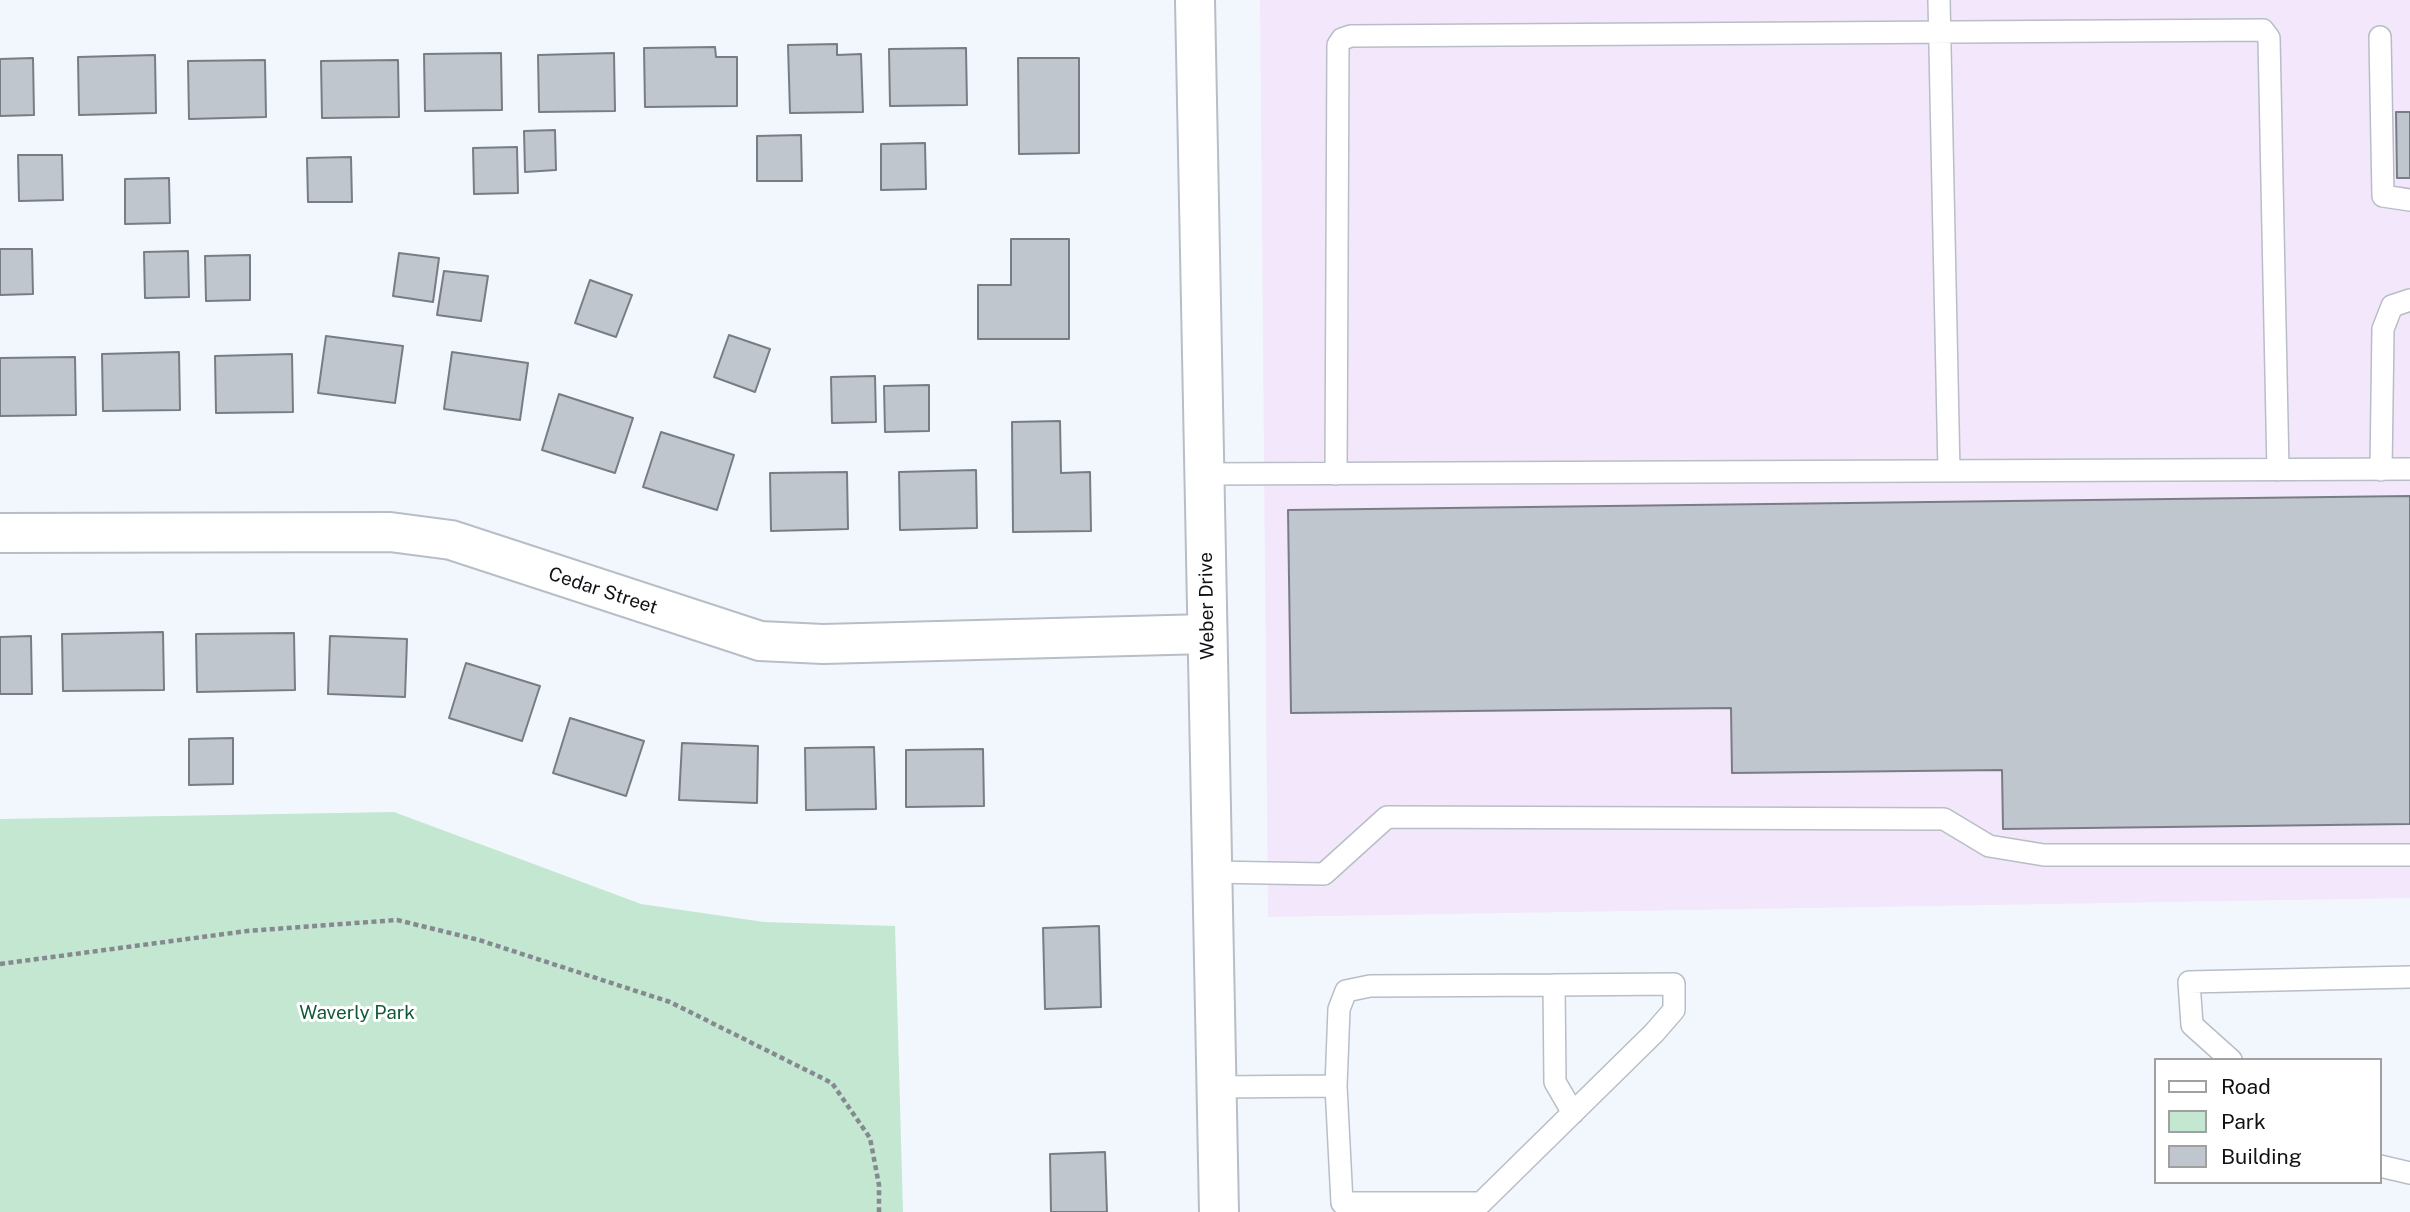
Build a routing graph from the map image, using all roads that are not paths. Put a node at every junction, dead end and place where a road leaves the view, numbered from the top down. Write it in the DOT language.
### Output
graph roads {
  1 [pos="1195,0"];
  2 [pos="1940,0"];
  3 [pos="1940,33"];
  4 [pos="2380,37"];
  5 [pos="2410,200"];
  6 [pos="2410,300"];
  7 [pos="2410,469"];
  8 [pos="2278,470"];
  9 [pos="2381,470"];
  10 [pos="1949,471"];
  11 [pos="1205,474"];
  12 [pos="1336,474"];
  13 [pos="0,533"];
  14 [pos="1207,634"];
  15 [pos="2410,855"];
  16 [pos="1212,872"];
  17 [pos="2410,977"];
  18 [pos="1554,985"];
  19 [pos="2229,1058"];
  20 [pos="1336,1086"];
  21 [pos="1216,1087"];
  22 [pos="1573,1113"];
  23 [pos="2382,1166"];
  24 [pos="2410,1173"];
  25 [pos="1219,1212"];
  1 -- 11 [label="street, Weber Drive"];
  2 -- 3 [label="lane"];
  3 -- 8 [label="lane"];
  3 -- 10 [label="lane"];
  3 -- 12 [label="lane"];
  4 -- 5 [label="lane"];
  6 -- 9 [label="lane"];
  7 -- 9 [label="lane"];
  8 -- 9 [label="lane"];
  8 -- 10 [label="lane"];
  10 -- 12 [label="lane"];
  11 -- 12 [label="lane"];
  11 -- 14 [label="street, Weber Drive"];
  13 -- 14 [label="street, Cedar Street"];
  14 -- 16 [label="street, Weber Drive"];
  15 -- 16 [label="lane"];
  16 -- 21 [label="street, Weber Drive"];
  17 -- 19 [label="lane"];
  18 -- 20 [label="lane"];
  18 -- 22 [label="lane"];
  18 -- 22 [label="lane"];
  20 -- 21 [label="lane"];
  20 -- 22 [label="lane"];
  21 -- 25 [label="street, Weber Drive"];
  23 -- 24 [label="lane"];
}
